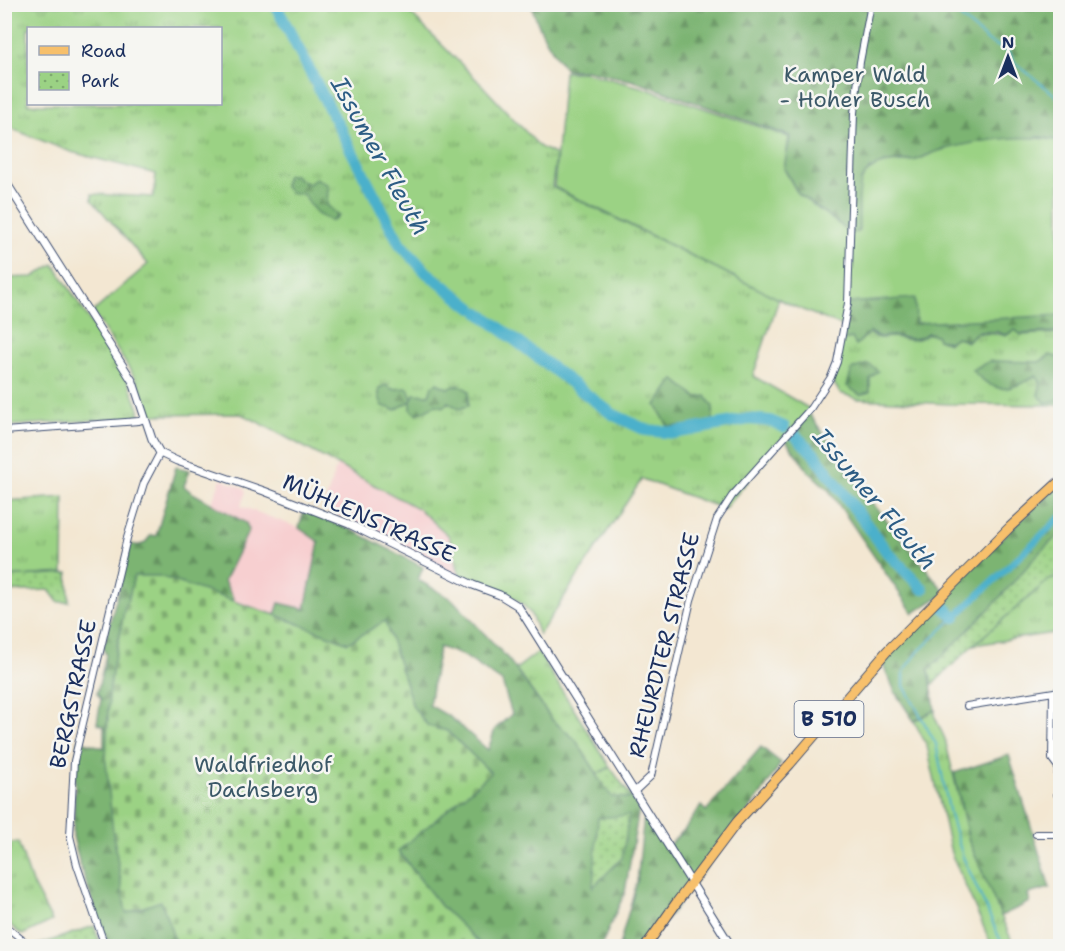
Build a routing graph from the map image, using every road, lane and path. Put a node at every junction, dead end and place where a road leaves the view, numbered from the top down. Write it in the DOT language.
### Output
graph roads {
  1 [pos="871,4"];
  2 [pos="4,179"];
  3 [pos="145,419"];
  4 [pos="4,431"];
  5 [pos="160,453"];
  6 [pos="1060,481"];
  7 [pos="1057,692"];
  8 [pos="967,706"];
  9 [pos="634,792"];
  10 [pos="1060,794"];
  11 [pos="1036,834"];
  12 [pos="1060,834"];
  13 [pos="692,883"];
  14 [pos="4,925"];
  15 [pos="30,946"];
  16 [pos="105,946"];
  17 [pos="646,946"];
  18 [pos="731,946"];
  1 -- 9 [label="street, RHEURDTER STRASSE"];
  2 -- 3 [label="street"];
  3 -- 4 [label="street"];
  3 -- 5 [label="street"];
  5 -- 9 [label="street, MÜHLENSTRASSE"];
  5 -- 16 [label="street, BERGSTRASSE"];
  6 -- 13 [label="main road, B 510"];
  7 -- 8 [label="street"];
  7 -- 10 [label="street"];
  9 -- 13 [label="street, MÜHLENSTRASSE"];
  11 -- 12 [label="street"];
  13 -- 17 [label="main road, B 510"];
  13 -- 18 [label="street, MÜHLENSTRASSE"];
  14 -- 15 [label="street"];
}
